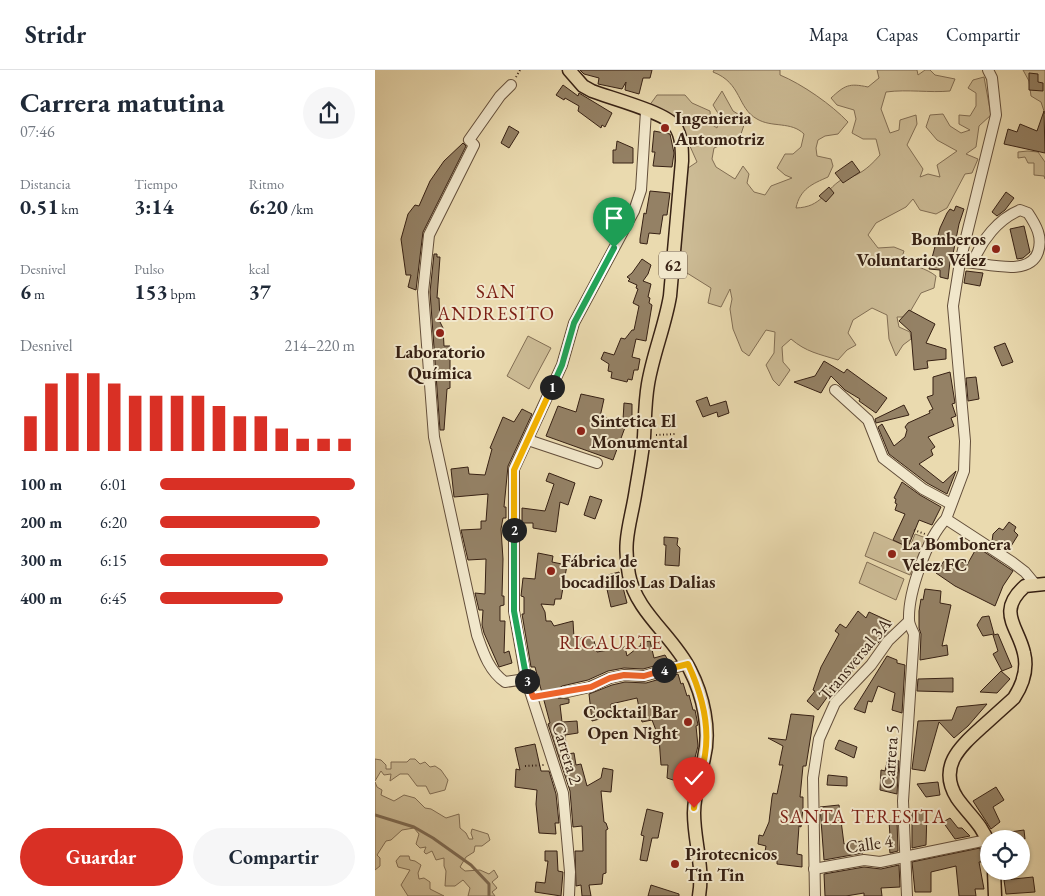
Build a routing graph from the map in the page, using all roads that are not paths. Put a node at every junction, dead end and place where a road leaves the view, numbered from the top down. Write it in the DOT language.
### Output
graph roads {
  1 [pos="569,70"];
  2 [pos="988,70"];
  3 [pos="511,86"];
  4 [pos="646,111"];
  5 [pos="960,262"];
  6 [pos="973,262"];
  7 [pos="835,390"];
  8 [pos="528,440"];
  9 [pos="597,463"];
  10 [pos="951,504"];
  11 [pos="946,519"];
  12 [pos="1040,584"];
  13 [pos="909,621"];
  14 [pos="688,664"];
  15 [pos="527,679"];
  16 [pos="563,693"];
  17 [pos="981,830"];
  18 [pos="980,844"];
  19 [pos="906,855"];
  20 [pos="814,869"];
  21 [pos="994,880"];
  22 [pos="569,896"];
  23 [pos="699,896"];
  24 [pos="815,896"];
  25 [pos="907,896"];
  26 [pos="995,896"];
  1 -- 4 [label="main road, 62"];
  2 -- 5 [label="street, Carrera 5"];
  3 -- 15 [label="street"];
  4 -- 8 [label="street, Carrera 2"];
  4 -- 14 [label="main road, 62"];
  5 -- 6 [label="street"];
  5 -- 10 [label="street, Carrera 5"];
  6 -- 6 [label="street"];
  7 -- 10 [label="street"];
  8 -- 9 [label="street"];
  8 -- 15 [label="street, Carrera 2"];
  10 -- 11 [label="street, Carrera 5"];
  11 -- 12 [label="street"];
  11 -- 13 [label="street, Carrera 5"];
  12 -- 17 [label="main road"];
  13 -- 19 [label="street, Carrera 5"];
  13 -- 20 [label="street, Transversal 3A"];
  14 -- 16 [label="street"];
  14 -- 23 [label="main road, 62"];
  15 -- 22 [label="street, Carrera 2"];
  18 -- 19 [label="street, Calle 4"];
  19 -- 20 [label="street, Calle 4"];
  19 -- 25 [label="street, Carrera 5"];
  20 -- 24 [label="street, Transversal 3A"];
  21 -- 26 [label="main road"];
}
